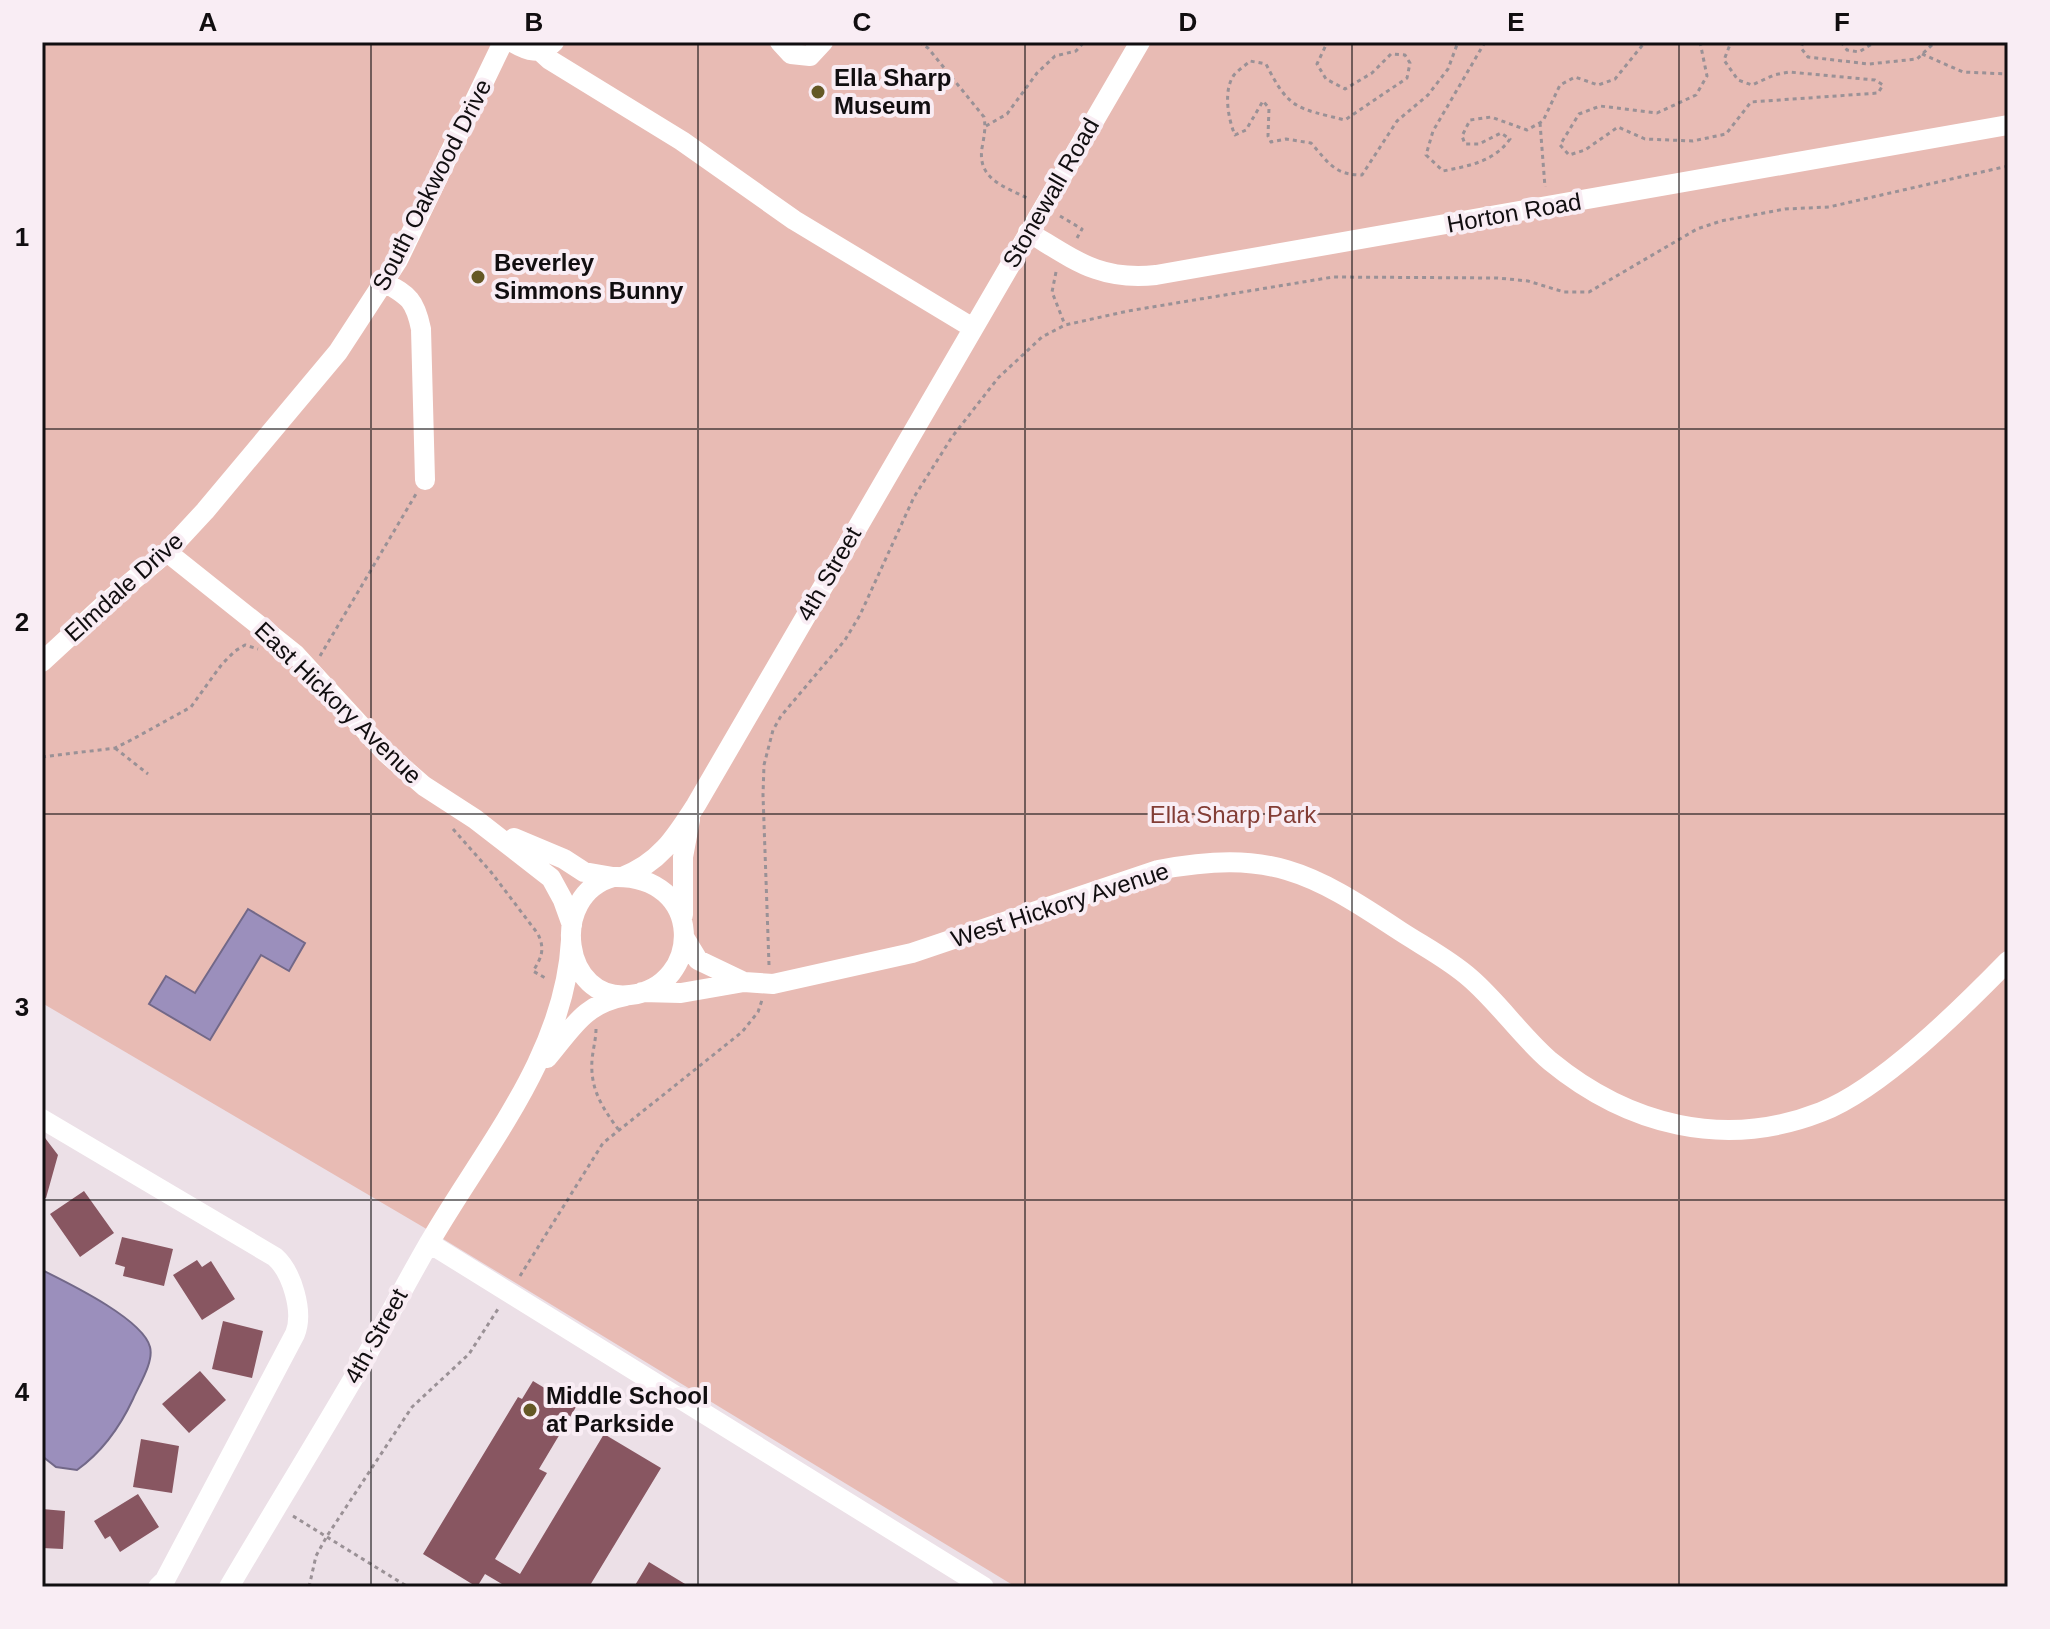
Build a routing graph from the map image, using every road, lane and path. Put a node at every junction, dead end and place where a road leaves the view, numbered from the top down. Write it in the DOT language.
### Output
graph roads {
  1 [pos="503,42"];
  2 [pos="512,42"];
  3 [pos="780,42"];
  4 [pos="823,42"];
  5 [pos="919,42"];
  6 [pos="1084,42"];
  7 [pos="1140,42"];
  8 [pos="1331,42"];
  9 [pos="1458,42"];
  10 [pos="1485,42"];
  11 [pos="1645,42"];
  12 [pos="1700,42"];
  13 [pos="1731,42"];
  14 [pos="1803,42"];
  15 [pos="1841,42"];
  16 [pos="1875,42"];
  17 [pos="1935,42"];
  18 [pos="547,46"];
  19 [pos="1922,54"];
  20 [pos="2008,74"];
  21 [pos="1540,123"];
  22 [pos="2008,125"];
  23 [pos="986,126"];
  24 [pos="2008,166"];
  25 [pos="1043,207"];
  26 [pos="1547,207"];
  27 [pos="1028,232"];
  28 [pos="1067,254"];
  29 [pos="384,282"];
  30 [pos="1065,325"];
  31 [pos="968,336"];
  32 [pos="421,486"];
  33 [pos="205,511"];
  34 [pos="167,552"];
  35 [pos="261,650"];
  36 [pos="318,659"];
  37 [pos="42,662"];
  38 [pos="115,748"];
  39 [pos="42,757"];
  40 [pos="148,774"];
  41 [pos="696,805"];
  42 [pos="475,819"];
  43 [pos="442,821"];
  44 [pos="618,877"];
  45 [pos="571,932"];
  46 [pos="684,932"];
  47 [pos="2008,961"];
  48 [pos="533,971"];
  49 [pos="768,972"];
  50 [pos="744,982"];
  51 [pos="637,994"];
  52 [pos="525,1086"];
  53 [pos="42,1119"];
  54 [pos="429,1243"];
  55 [pos="277,1506"];
  56 [pos="167,1585"];
  57 [pos="229,1587"];
  58 [pos="408,1587"];
  59 [pos="984,1587"];
  1 -- 29 [label="street, South Oakwood Drive"];
  2 -- 18 [label="street"];
  3 -- 4 [label="street"];
  5 -- 23 [label="path"];
  6 -- 23 [label="path"];
  7 -- 25 [label="street, Stonewall Road"];
  8 -- 9 [label="path"];
  10 -- 21 [label="path"];
  11 -- 21 [label="path"];
  12 -- 13 [label="path"];
  14 -- 19 [label="path"];
  15 -- 16 [label="path"];
  17 -- 19 [label="path"];
  18 -- 31 [label="street"];
  19 -- 20 [label="path"];
  21 -- 26 [label="path"];
  22 -- 26 [label="street, Horton Road"];
  23 -- 25 [label="path"];
  24 -- 30 [label="path"];
  25 -- 27 [label="street, Stonewall Road"];
  25 -- 28 [label="path"];
  26 -- 28 [label="street, Horton Road"];
  27 -- 28 [label="street, Horton Road"];
  27 -- 31 [label="street, Stonewall Road"];
  28 -- 30 [label="path"];
  29 -- 32 [label="street"];
  29 -- 33 [label="street, South Oakwood Drive"];
  30 -- 49 [label="path"];
  31 -- 41 [label="street, 4th Street"];
  32 -- 36 [label="path"];
  33 -- 34 [label="street, Elmdale Drive"];
  34 -- 37 [label="street, Elmdale Drive"];
  34 -- 42 [label="street, East Hickory Avenue"];
  35 -- 38 [label="path"];
  38 -- 39 [label="path"];
  38 -- 40 [label="path"];
  41 -- 44 [label="street, 4th Street"];
  41 -- 46 [label="street, 4th Street"];
  42 -- 44 [label="street, East Hickory Avenue"];
  42 -- 45 [label="street, East Hickory Avenue"];
  43 -- 48 [label="path"];
  44 -- 45 [label="street"];
  44 -- 46 [label="street"];
  45 -- 51 [label="street"];
  45 -- 52 [label="street, 4th Street"];
  46 -- 50 [label="street, West Hickory Avenue"];
  46 -- 51 [label="street"];
  47 -- 50 [label="street, West Hickory Avenue"];
  50 -- 51 [label="street, West Hickory Avenue"];
  51 -- 52 [label="street, 4th Street"];
  52 -- 54 [label="street, 4th Street"];
  53 -- 56 [label="street"];
  54 -- 55 [label="street, 4th Street"];
  54 -- 59 [label="street"];
  55 -- 57 [label="street, 4th Street"];
  55 -- 58 [label="path"];
}
